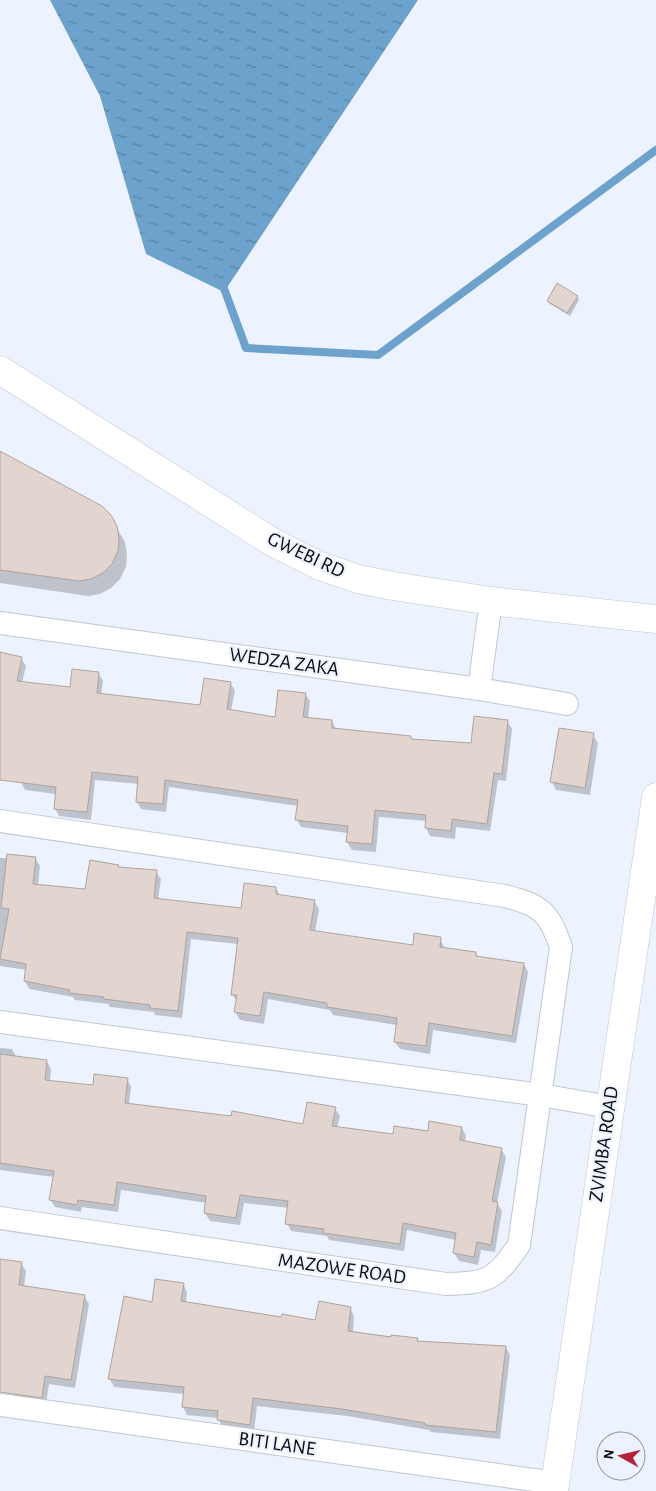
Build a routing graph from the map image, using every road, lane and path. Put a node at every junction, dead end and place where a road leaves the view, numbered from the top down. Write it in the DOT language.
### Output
graph roads {
  1 [pos="0,370"];
  2 [pos="491,601"];
  3 [pos="656,619"];
  4 [pos="0,623"];
  5 [pos="479,689"];
  6 [pos="567,704"];
  7 [pos="656,797"];
  8 [pos="0,821"];
  9 [pos="0,1022"];
  10 [pos="540,1095"];
  11 [pos="609,1107"];
  12 [pos="0,1218"];
  13 [pos="0,1405"];
  14 [pos="554,1487"];
  1 -- 2 [label="street, GWEBI RD"];
  2 -- 3 [label="street, GWEBI RD"];
  2 -- 5 [label="street"];
  4 -- 5 [label="street, WEDZA ZAKA"];
  5 -- 6 [label="street, WEDZA ZAKA"];
  7 -- 11 [label="street, ZVIMBA ROAD"];
  8 -- 10 [label="street, MAZOWE ROAD"];
  9 -- 10 [label="street"];
  10 -- 11 [label="street"];
  10 -- 12 [label="street, MAZOWE ROAD"];
  11 -- 14 [label="street, ZVIMBA ROAD"];
  13 -- 14 [label="street, BITI LANE"];
}
